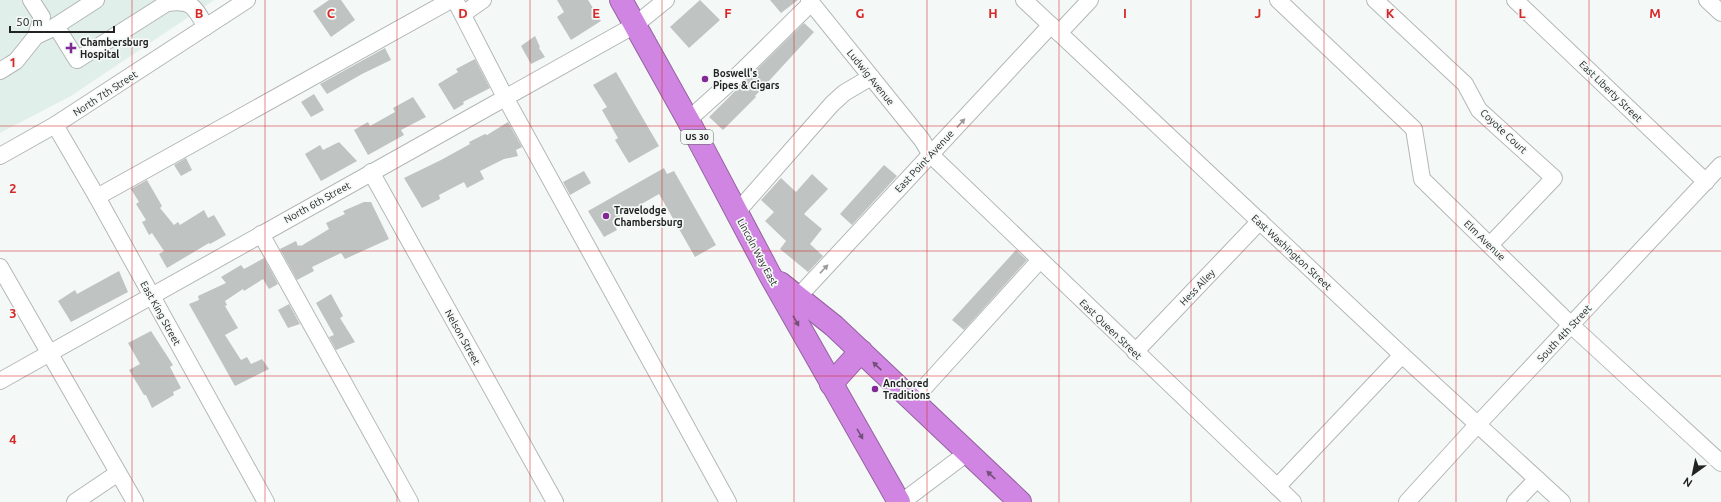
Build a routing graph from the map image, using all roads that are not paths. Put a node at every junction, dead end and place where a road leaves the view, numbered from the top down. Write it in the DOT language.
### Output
graph roads {
  1 [pos="31,0"];
  2 [pos="96,0"];
  3 [pos="247,0"];
  4 [pos="451,0"];
  5 [pos="455,0"];
  6 [pos="483,0"];
  7 [pos="621,0"];
  8 [pos="666,0"];
  9 [pos="1024,0"];
  10 [pos="1090,0"];
  11 [pos="1278,0"];
  12 [pos="1375,0"];
  13 [pos="1515,0"];
  14 [pos="1707,0"];
  15 [pos="166,1"];
  16 [pos="810,1"];
  17 [pos="1721,13"];
  18 [pos="463,14"];
  19 [pos="635,25"];
  20 [pos="56,26"];
  21 [pos="206,27"];
  22 [pos="1055,29"];
  23 [pos="36,36"];
  24 [pos="0,71"];
  25 [pos="871,77"];
  26 [pos="505,97"];
  27 [pos="688,120"];
  28 [pos="55,125"];
  29 [pos="931,155"];
  30 [pos="0,156"];
  31 [pos="1721,166"];
  32 [pos="371,172"];
  33 [pos="1706,182"];
  34 [pos="97,196"];
  35 [pos="737,212"];
  36 [pos="1260,221"];
  37 [pos="261,234"];
  38 [pos="1490,245"];
  39 [pos="1040,260"];
  40 [pos="0,267"];
  41 [pos="770,275"];
  42 [pos="152,296"];
  43 [pos="798,297"];
  44 [pos="1571,325"];
  45 [pos="861,351"];
  46 [pos="50,352"];
  47 [pos="1135,352"];
  48 [pos="1402,355"];
  49 [pos="0,381"];
  50 [pos="831,384"];
  51 [pos="913,400"];
  52 [pos="1478,424"];
  53 [pos="967,452"];
  54 [pos="1721,463"];
  55 [pos="118,473"];
  56 [pos="1537,478"];
  57 [pos="1276,487"];
  58 [pos="75,502"];
  59 [pos="135,502"];
  60 [pos="266,502"];
  61 [pos="410,502"];
  62 [pos="555,502"];
  63 [pos="728,502"];
  64 [pos="899,502"];
  65 [pos="902,502"];
  66 [pos="1020,502"];
  67 [pos="1293,502"];
  68 [pos="1407,502"];
  69 [pos="1515,502"];
  70 [pos="1562,502"];
  1 -- 23 [label="street"];
  2 -- 20 [label="street"];
  3 -- 21 [label="street, North 7th Street"];
  4 -- 34 [label="street"];
  5 -- 18 [label="street"];
  6 -- 18 [label="street"];
  7 -- 19 [label="highway, Lincoln Way East / US 30"];
  8 -- 19 [label="street, North 6th Street"];
  9 -- 22 [label="street, East Washington Street"];
  10 -- 22 [label="street, East Point Avenue"];
  11 -- 38 [label="street, Elm Avenue"];
  12 -- 38 [label="street, Coyote Court"];
  13 -- 33 [label="street, East Liberty Street"];
  14 -- 17 [label="street"];
  15 -- 20 [label="street"];
  15 -- 21 [label="street"];
  16 -- 25 [label="street, Ludwig Avenue"];
  16 -- 27 [label="street"];
  18 -- 26 [label="street"];
  19 -- 26 [label="street, North 6th Street"];
  19 -- 27 [label="highway, Lincoln Way East / US 30"];
  20 -- 23 [label="street"];
  21 -- 28 [label="street, North 7th Street"];
  29 -- 22 [label="street, East Point Avenue, one-way"];
  22 -- 36 [label="street, East Washington Street"];
  23 -- 24 [label="street"];
  25 -- 29 [label="street, Ludwig Avenue"];
  25 -- 35 [label="street"];
  26 -- 32 [label="street, North 6th Street"];
  26 -- 63 [label="street"];
  27 -- 35 [label="highway, Lincoln Way East / US 30"];
  28 -- 30 [label="street, North 7th Street"];
  28 -- 34 [label="street, East King Street"];
  29 -- 39 [label="street, East Queen Street"];
  43 -- 29 [label="street, East Point Avenue, one-way"];
  31 -- 33 [label="street, South 4th Street"];
  32 -- 37 [label="street, North 6th Street"];
  32 -- 62 [label="street, Nelson Street"];
  33 -- 44 [label="street, South 4th Street"];
  34 -- 42 [label="street, East King Street"];
  35 -- 41 [label="highway, Lincoln Way East / US 30"];
  36 -- 47 [label="street, Hess Alley"];
  36 -- 48 [label="street, East Washington Street"];
  37 -- 42 [label="street, North 6th Street"];
  37 -- 61 [label="street"];
  38 -- 44 [label="street, Elm Avenue"];
  39 -- 47 [label="street, East Queen Street"];
  39 -- 51 [label="street"];
  40 -- 46 [label="street"];
  41 -- 43 [label="highway, US 30"];
  41 -- 50 [label="highway, Lincoln Way East / US 30, one-way"];
  42 -- 46 [label="street, North 6th Street"];
  42 -- 60 [label="street, East King Street"];
  43 -- 45 [label="highway, US 30"];
  44 -- 52 [label="street, South 4th Street"];
  44 -- 54 [label="street, Elm Avenue"];
  45 -- 50 [label="highway"];
  51 -- 45 [label="highway, US 30, one-way"];
  46 -- 49 [label="street, North 6th Street"];
  46 -- 55 [label="street"];
  47 -- 57 [label="street, East Queen Street"];
  48 -- 52 [label="street, East Washington Street"];
  48 -- 57 [label="street"];
  50 -- 64 [label="highway, Lincoln Way East / US 30, one-way"];
  51 -- 53 [label="highway, US 30"];
  52 -- 56 [label="street, East Washington Street"];
  52 -- 68 [label="street, South 4th Street"];
  53 -- 65 [label="street"];
  66 -- 53 [label="highway, US 30, one-way"];
  55 -- 58 [label="street"];
  55 -- 59 [label="street"];
  56 -- 69 [label="street"];
  56 -- 70 [label="street, East Washington Street"];
  57 -- 67 [label="street, East Queen Street"];
}
